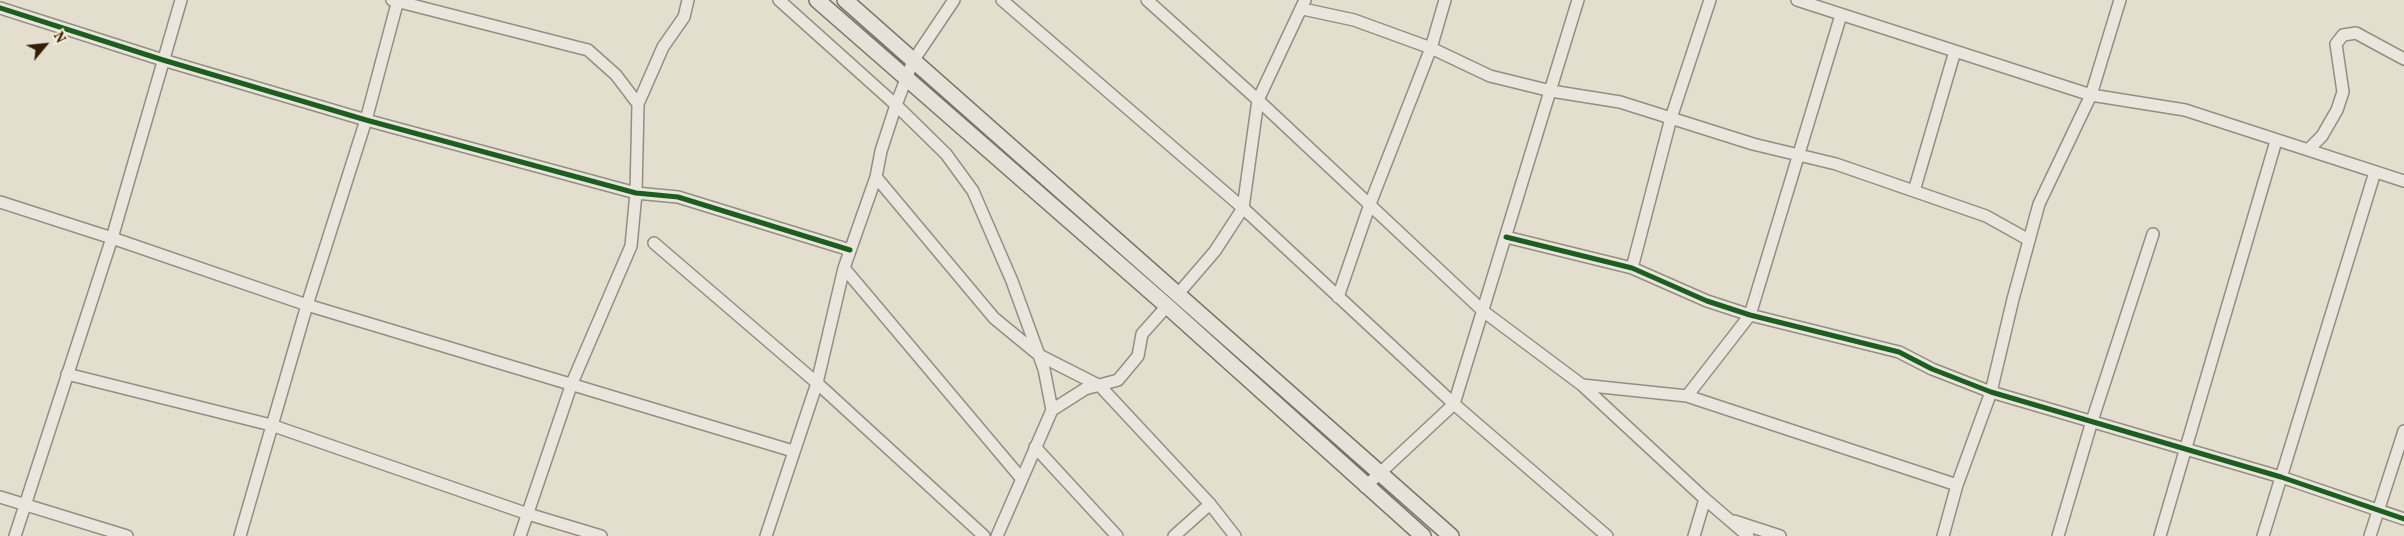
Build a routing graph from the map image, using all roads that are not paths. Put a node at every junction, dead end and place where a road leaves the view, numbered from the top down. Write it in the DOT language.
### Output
graph roads {
  1 [pos="181,0"];
  2 [pos="688,0"];
  3 [pos="779,0"];
  4 [pos="818,0"];
  5 [pos="845,0"];
  6 [pos="954,0"];
  7 [pos="1002,0"];
  8 [pos="1147,0"];
  9 [pos="1445,0"];
  10 [pos="1578,0"];
  11 [pos="1710,0"];
  12 [pos="1797,0"];
  13 [pos="2120,0"];
  14 [pos="396,1"];
  15 [pos="1304,5"];
  16 [pos="858,7"];
  17 [pos="0,8"];
  18 [pos="1841,15"];
  19 [pos="1431,48"];
  20 [pos="1955,51"];
  21 [pos="2404,59"];
  22 [pos="163,60"];
  23 [pos="913,61"];
  24 [pos="907,80"];
  25 [pos="1551,91"];
  26 [pos="2091,95"];
  27 [pos="1258,100"];
  28 [pos="638,104"];
  29 [pos="896,104"];
  30 [pos="1671,118"];
  31 [pos="366,120"];
  32 [pos="2276,141"];
  33 [pos="2309,149"];
  34 [pos="1798,155"];
  35 [pos="2375,172"];
  36 [pos="876,177"];
  37 [pos="2404,181"];
  38 [pos="1914,191"];
  39 [pos="636,193"];
  40 [pos="0,202"];
  41 [pos="1370,204"];
  42 [pos="1243,208"];
  43 [pos="2153,234"];
  44 [pos="112,238"];
  45 [pos="1506,238"];
  46 [pos="2029,240"];
  47 [pos="654,243"];
  48 [pos="850,250"];
  49 [pos="844,268"];
  50 [pos="1632,268"];
  51 [pos="1178,294"];
  52 [pos="1338,297"];
  53 [pos="307,305"];
  54 [pos="1167,306"];
  55 [pos="1483,311"];
  56 [pos="1750,315"];
  57 [pos="1039,355"];
  58 [pos="67,374"];
  59 [pos="572,383"];
  60 [pos="817,383"];
  61 [pos="1582,385"];
  62 [pos="1100,386"];
  63 [pos="1991,392"];
  64 [pos="1687,396"];
  65 [pos="1454,404"];
  66 [pos="1052,410"];
  67 [pos="2092,421"];
  68 [pos="271,424"];
  69 [pos="2404,431"];
  70 [pos="1035,446"];
  71 [pos="2186,448"];
  72 [pos="793,451"];
  73 [pos="1378,473"];
  74 [pos="2281,477"];
  75 [pos="1021,478"];
  76 [pos="1957,485"];
  77 [pos="1366,487"];
  78 [pos="0,497"];
  79 [pos="1705,499"];
  80 [pos="24,504"];
  81 [pos="1210,504"];
  82 [pos="2378,512"];
  83 [pos="528,514"];
  84 [pos="2404,519"];
  85 [pos="1731,520"];
  86 [pos="15,536"];
  87 [pos="127,536"];
  88 [pos="240,536"];
  89 [pos="520,536"];
  90 [pos="600,536"];
  91 [pos="766,536"];
  92 [pos="984,536"];
  93 [pos="997,536"];
  94 [pos="1117,536"];
  95 [pos="1174,536"];
  96 [pos="1235,536"];
  97 [pos="1423,536"];
  98 [pos="1451,536"];
  99 [pos="1608,536"];
  100 [pos="1694,536"];
  101 [pos="1748,536"];
  102 [pos="1780,536"];
  103 [pos="1943,536"];
  104 [pos="2058,536"];
  105 [pos="2160,536"];
  106 [pos="2263,536"];
  107 [pos="2370,536"];
  1 -- 22 [label="street"];
  2 -- 28 [label="street"];
  3 -- 29 [label="street"];
  4 -- 24 [label="main road"];
  5 -- 16 [label="main road"];
  6 -- 23 [label="street"];
  7 -- 42 [label="street"];
  8 -- 27 [label="street"];
  9 -- 19 [label="street"];
  10 -- 25 [label="street"];
  11 -- 30 [label="street"];
  12 -- 18 [label="street"];
  13 -- 26 [label="street"];
  14 -- 28 [label="street"];
  14 -- 31 [label="street"];
  15 -- 19 [label="street"];
  15 -- 27 [label="street"];
  16 -- 23 [label="main road"];
  17 -- 22 [label="street"];
  18 -- 20 [label="street"];
  18 -- 34 [label="street"];
  19 -- 25 [label="street"];
  19 -- 41 [label="street"];
  20 -- 26 [label="street"];
  20 -- 38 [label="street"];
  21 -- 33 [label="street"];
  22 -- 31 [label="street"];
  22 -- 44 [label="street"];
  23 -- 24 [label="street"];
  23 -- 51 [label="main road"];
  24 -- 29 [label="street"];
  24 -- 54 [label="main road"];
  25 -- 30 [label="street"];
  25 -- 45 [label="street"];
  26 -- 32 [label="street"];
  26 -- 46 [label="street"];
  27 -- 41 [label="street"];
  27 -- 42 [label="street"];
  28 -- 39 [label="street"];
  29 -- 36 [label="street"];
  29 -- 57 [label="street"];
  30 -- 34 [label="street"];
  30 -- 50 [label="street"];
  31 -- 39 [label="street"];
  31 -- 53 [label="street"];
  32 -- 33 [label="street"];
  32 -- 71 [label="street"];
  33 -- 35 [label="street"];
  34 -- 38 [label="street"];
  34 -- 56 [label="street"];
  35 -- 37 [label="street"];
  35 -- 74 [label="street"];
  36 -- 48 [label="street"];
  36 -- 57 [label="street"];
  38 -- 46 [label="street"];
  39 -- 48 [label="street"];
  39 -- 59 [label="street"];
  40 -- 44 [label="street"];
  41 -- 52 [label="street"];
  41 -- 55 [label="street"];
  42 -- 51 [label="street"];
  42 -- 52 [label="street"];
  43 -- 67 [label="street"];
  44 -- 53 [label="street"];
  44 -- 58 [label="street"];
  45 -- 50 [label="street"];
  45 -- 55 [label="street"];
  46 -- 63 [label="street"];
  47 -- 60 [label="street"];
  48 -- 49 [label="street"];
  49 -- 60 [label="street"];
  49 -- 75 [label="street"];
  50 -- 56 [label="street"];
  51 -- 73 [label="main road"];
  52 -- 65 [label="street"];
  53 -- 59 [label="street"];
  53 -- 68 [label="street"];
  54 -- 62 [label="street"];
  54 -- 77 [label="main road"];
  55 -- 61 [label="street"];
  55 -- 65 [label="street"];
  56 -- 63 [label="street"];
  56 -- 64 [label="street"];
  57 -- 62 [label="street"];
  57 -- 66 [label="street"];
  58 -- 68 [label="street"];
  58 -- 80 [label="street"];
  59 -- 72 [label="street"];
  59 -- 83 [label="street"];
  60 -- 72 [label="street"];
  60 -- 92 [label="street"];
  61 -- 64 [label="street"];
  61 -- 79 [label="street"];
  62 -- 66 [label="street"];
  62 -- 81 [label="street"];
  63 -- 67 [label="street"];
  63 -- 76 [label="street"];
  64 -- 76 [label="street"];
  65 -- 73 [label="street"];
  65 -- 99 [label="street"];
  66 -- 70 [label="street"];
  67 -- 71 [label="street"];
  67 -- 104 [label="street"];
  68 -- 83 [label="street"];
  68 -- 88 [label="street"];
  69 -- 82 [label="street"];
  70 -- 75 [label="street"];
  70 -- 94 [label="street"];
  71 -- 74 [label="street"];
  71 -- 105 [label="street"];
  72 -- 91 [label="street"];
  73 -- 77 [label="street"];
  73 -- 98 [label="main road"];
  74 -- 82 [label="street"];
  74 -- 106 [label="street"];
  75 -- 93 [label="street"];
  76 -- 103 [label="street"];
  77 -- 97 [label="main road"];
  78 -- 80 [label="street"];
  79 -- 85 [label="street"];
  79 -- 100 [label="street"];
  80 -- 86 [label="street"];
  80 -- 87 [label="street"];
  81 -- 95 [label="street"];
  81 -- 96 [label="street"];
  82 -- 84 [label="street"];
  82 -- 107 [label="street"];
  83 -- 89 [label="street"];
  83 -- 90 [label="street"];
  85 -- 101 [label="street"];
  85 -- 102 [label="street"];
}
